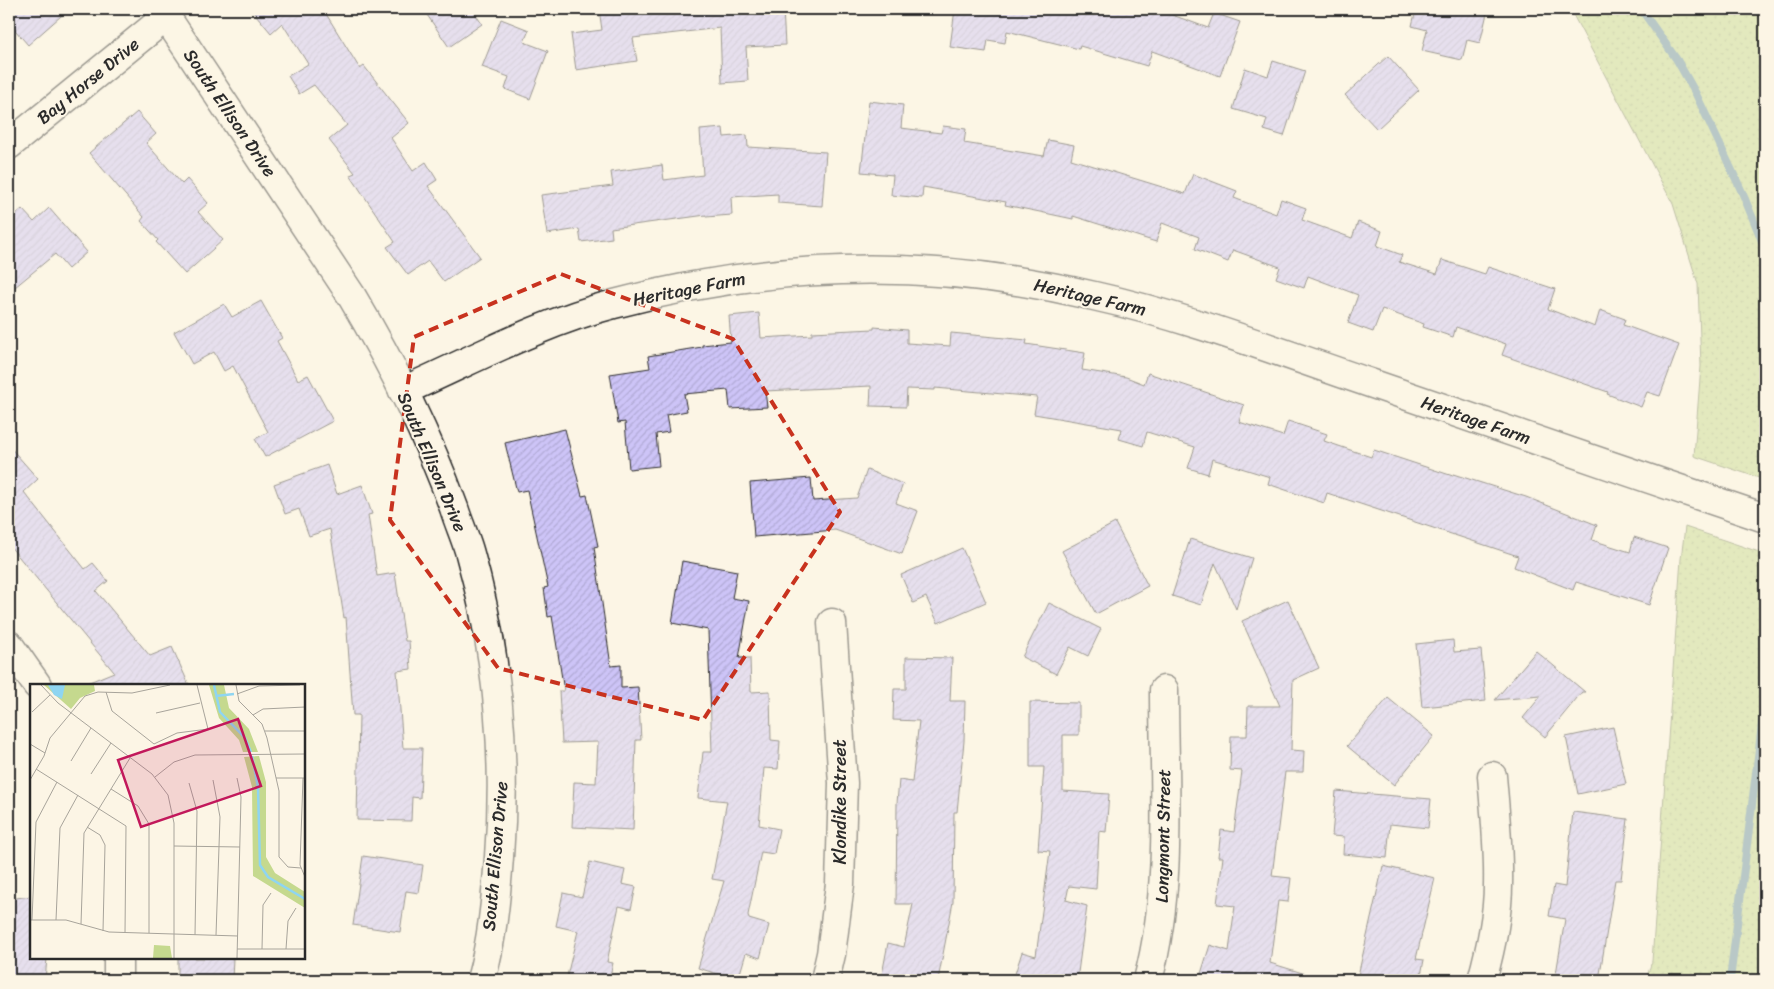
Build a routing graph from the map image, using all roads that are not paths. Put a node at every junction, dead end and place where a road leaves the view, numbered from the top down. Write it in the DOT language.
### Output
graph roads {
  1 [pos="164,13"];
  2 [pos="9,146"];
  3 [pos="403,391"];
  4 [pos="1765,518"];
  5 [pos="832,623"];
  6 [pos="9,645"];
  7 [pos="36,684"];
  8 [pos="1164,690"];
  9 [pos="1492,776"];
  10 [pos="118,959"];
  11 [pos="118,980"];
  12 [pos="481,980"];
  13 [pos="825,980"];
  14 [pos="1148,980"];
  15 [pos="1482,980"];
  1 -- 2 [label="street, Bay Horse Drive"];
  1 -- 3 [label="street, South Ellison Drive"];
  3 -- 4 [label="street, Heritage Farm"];
  3 -- 12 [label="street, South Ellison Drive"];
  5 -- 13 [label="street, Klondike Street"];
  6 -- 7 [label="street"];
  8 -- 14 [label="street, Longmont Street"];
  9 -- 15 [label="street"];
  10 -- 11 [label="street"];
}
